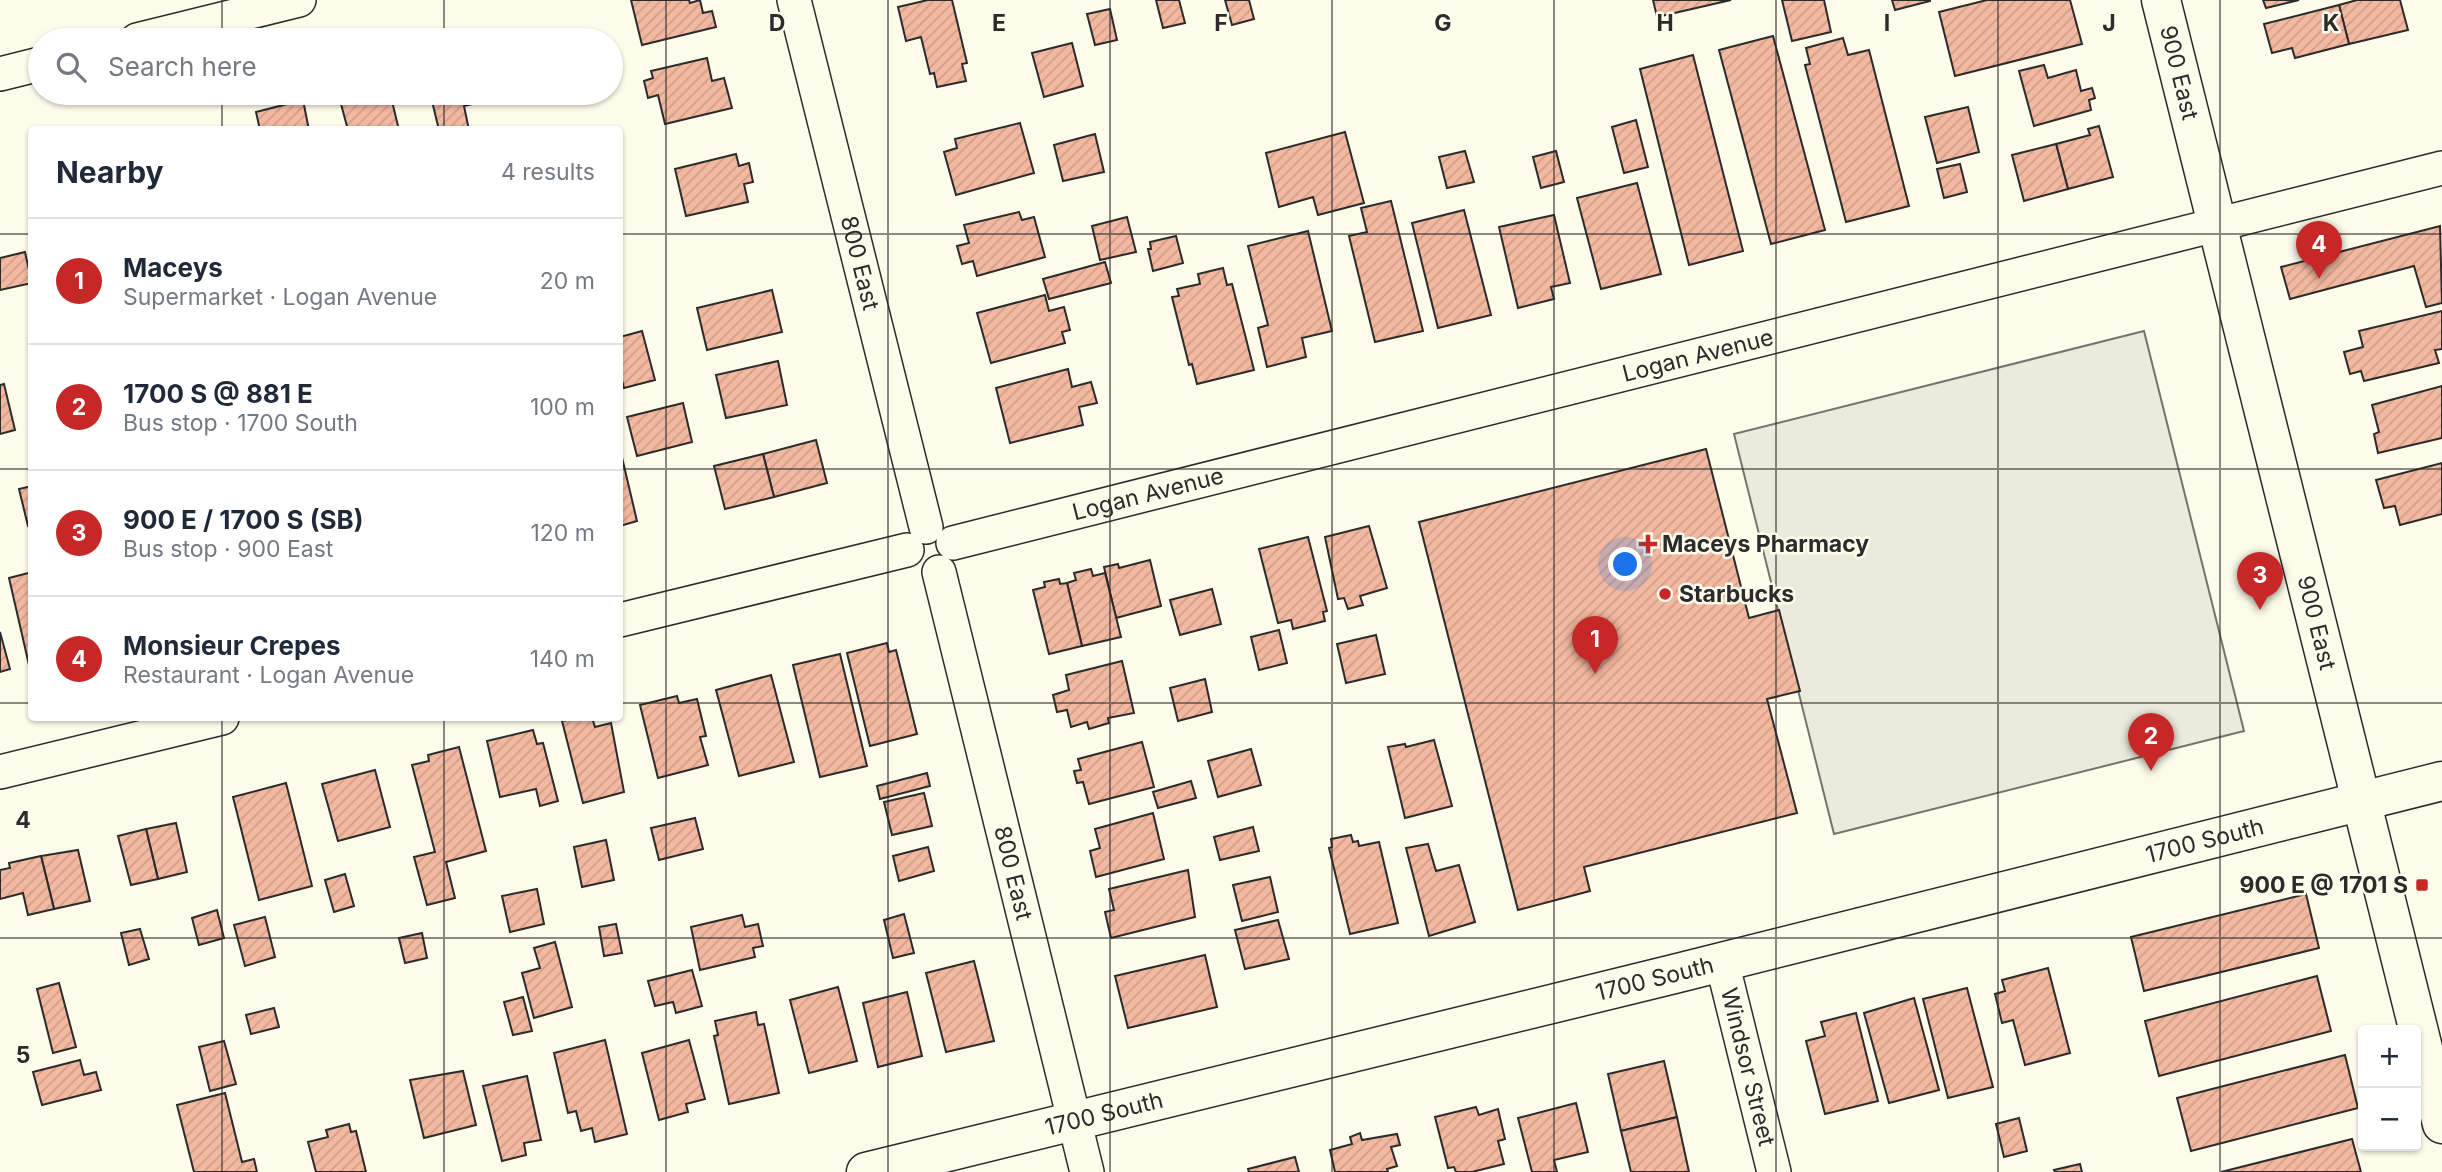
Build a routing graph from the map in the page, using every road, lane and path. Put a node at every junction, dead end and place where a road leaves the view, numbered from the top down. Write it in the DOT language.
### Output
graph roads {
  1 [pos="299,0"];
  2 [pos="794,0"];
  3 [pos="2161,0"];
  4 [pos="186,28"];
  5 [pos="28,67"];
  6 [pos="0,74"];
  7 [pos="2442,168"];
  8 [pos="2217,225"];
  9 [pos="929,540"];
  10 [pos="623,619"];
  11 [pos="210,721"];
  12 [pos="0,772"];
  13 [pos="2442,781"];
  14 [pos="2362,801"];
  15 [pos="1722,962"];
  16 [pos="1074,1120"];
  17 [pos="2442,1124"];
  18 [pos="866,1172"];
  19 [pos="1087,1172"];
  20 [pos="1774,1172"];
  1 -- 4 [label="street"];
  2 -- 9 [label="street, 800 East"];
  3 -- 8 [label="street, 900 East"];
  5 -- 6 [label="street"];
  7 -- 8 [label="street, Logan Avenue"];
  8 -- 9 [label="street, Logan Avenue"];
  8 -- 14 [label="street, 900 East"];
  9 -- 10 [label="street, Logan Avenue"];
  9 -- 16 [label="street, 800 East"];
  11 -- 12 [label="street"];
  13 -- 14 [label="street, 1700 South"];
  14 -- 15 [label="street, 1700 South"];
  14 -- 17 [label="street, 900 East"];
  15 -- 16 [label="street, 1700 South"];
  15 -- 20 [label="street, Windsor Street"];
  16 -- 18 [label="street, 1700 South"];
  16 -- 19 [label="street, 800 East"];
}
